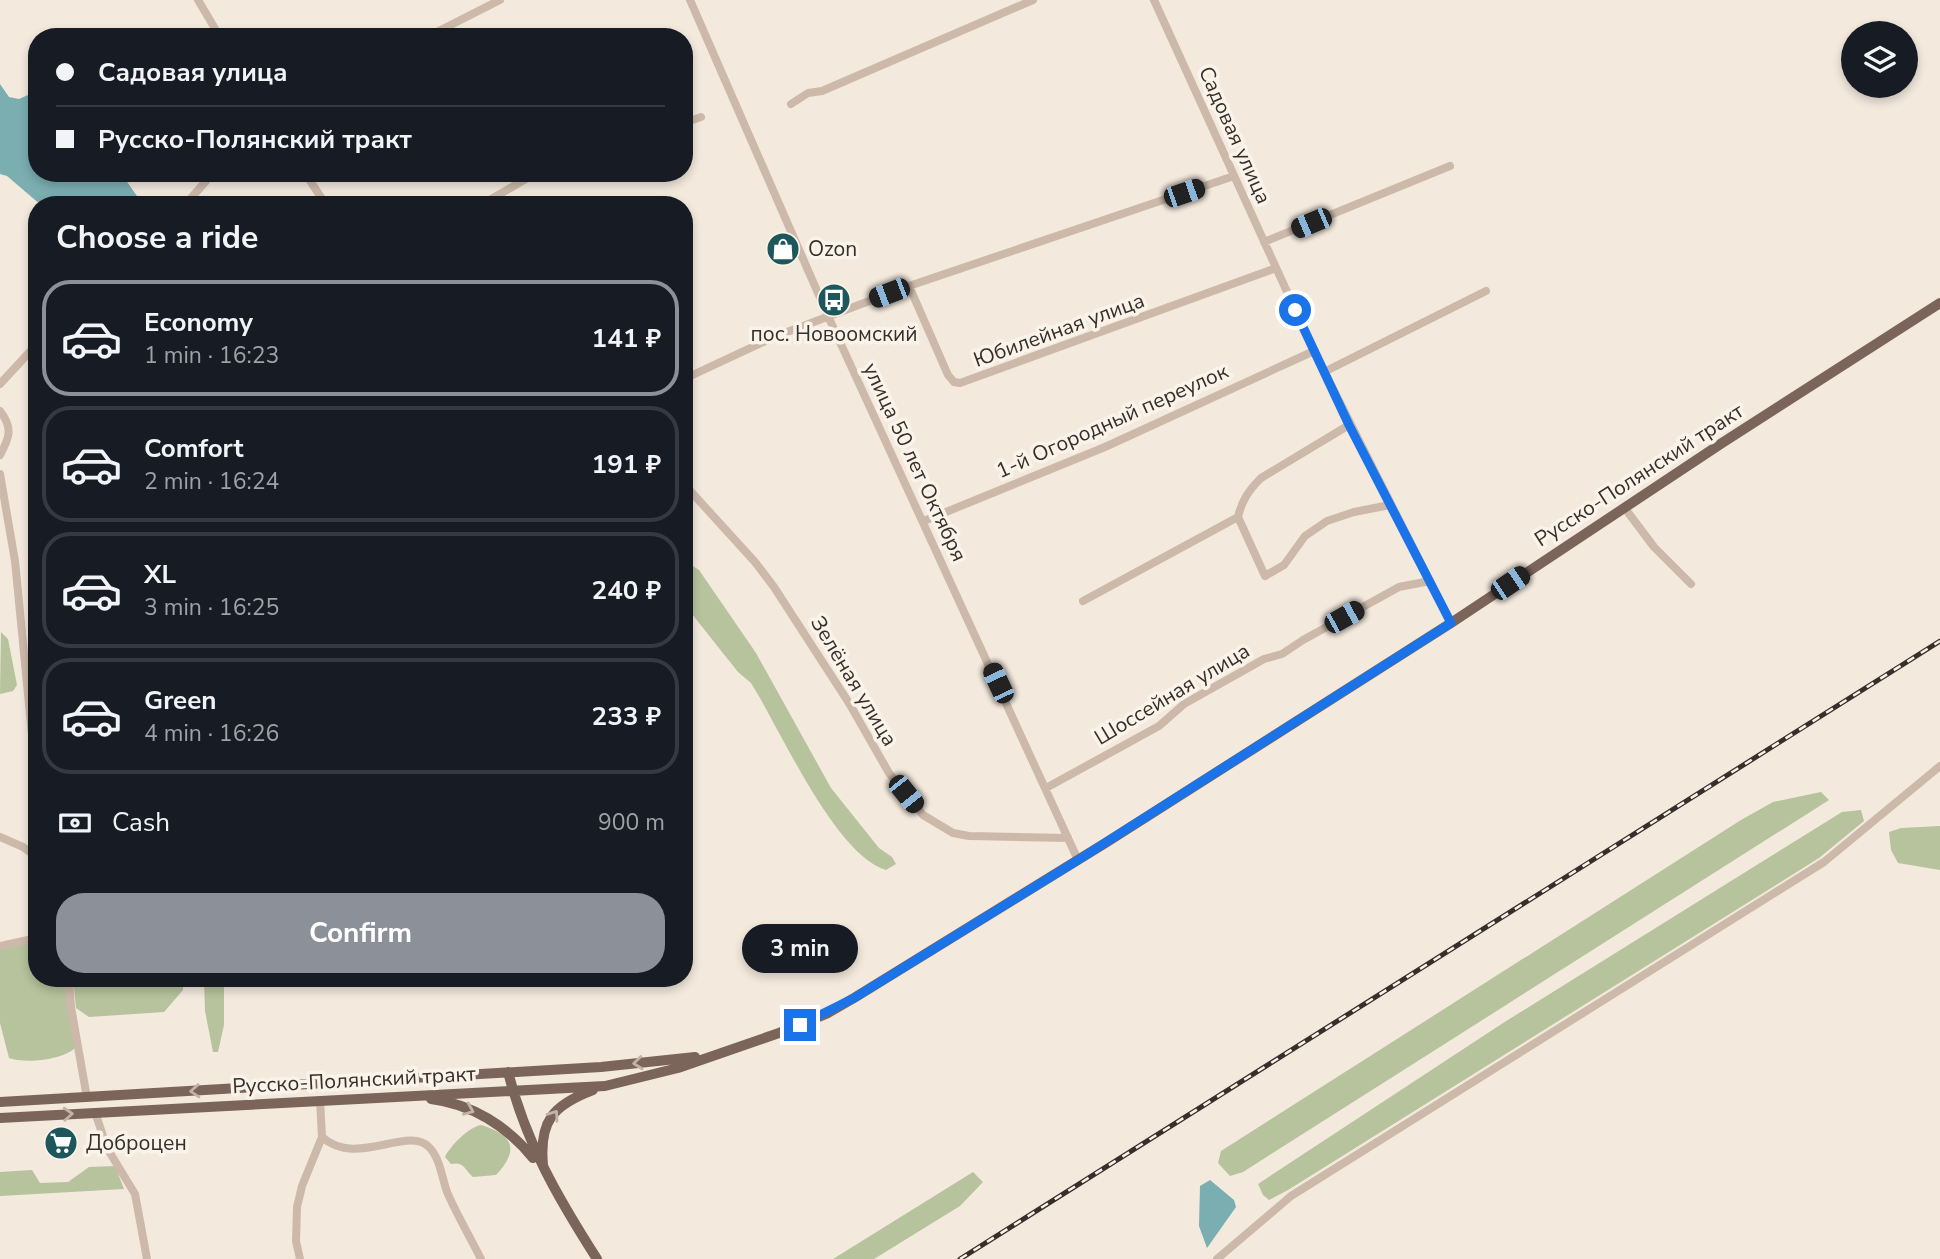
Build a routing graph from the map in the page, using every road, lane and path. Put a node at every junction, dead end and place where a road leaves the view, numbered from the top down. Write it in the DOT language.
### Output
graph roads {
  1 [pos="198,0"];
  2 [pos="500,0"];
  3 [pos="690,0"];
  4 [pos="1033,0"];
  5 [pos="1154,0"];
  6 [pos="215,28"];
  7 [pos="445,28"];
  8 [pos="791,104"];
  9 [pos="701,117"];
  10 [pos="693,120"];
  11 [pos="1450,166"];
  12 [pos="1234,176"];
  13 [pos="521,182"];
  14 [pos="496,196"];
  15 [pos="1264,242"];
  16 [pos="1276,268"];
  17 [pos="909,286"];
  18 [pos="1486,291"];
  19 [pos="1940,303"];
  20 [pos="828,316"];
  21 [pos="1314,351"];
  22 [pos="28,354"];
  23 [pos="1324,372"];
  24 [pos="693,375"];
  25 [pos="0,384"];
  26 [pos="0,411"];
  27 [pos="1349,425"];
  28 [pos="0,455"];
  29 [pos="0,474"];
  30 [pos="693,494"];
  31 [pos="1390,505"];
  32 [pos="1624,507"];
  33 [pos="1238,517"];
  34 [pos="923,521"];
  35 [pos="1430,580"];
  36 [pos="1691,584"];
  37 [pos="1083,601"];
  38 [pos="1451,623"];
  39 [pos="28,694"];
  40 [pos="1940,766"];
  41 [pos="1046,788"];
  42 [pos="0,838"];
  43 [pos="1068,838"];
  44 [pos="28,850"];
  45 [pos="1078,860"];
  46 [pos="28,940"];
  47 [pos="0,946"];
  48 [pos="70,987"];
  49 [pos="706,1057"];
  50 [pos="508,1072"];
  51 [pos="605,1086"];
  52 [pos="513,1092"];
  53 [pos="402,1096"];
  54 [pos="87,1098"];
  55 [pos="320,1100"];
  56 [pos="0,1102"];
  57 [pos="95,1112"];
  58 [pos="0,1118"];
  59 [pos="322,1137"];
  60 [pos="544,1172"];
  61 [pos="147,1259"];
  62 [pos="300,1259"];
  63 [pos="481,1259"];
  64 [pos="597,1259"];
  65 [pos="1217,1259"];
  1 -- 6 [label="street"];
  2 -- 7 [label="street"];
  3 -- 20 [label="street, улица 50 лет Октября"];
  4 -- 8 [label="street"];
  5 -- 12 [label="street, Садовая улица"];
  9 -- 10 [label="street"];
  11 -- 15 [label="street"];
  12 -- 15 [label="street, Садовая улица"];
  12 -- 17 [label="street"];
  13 -- 14 [label="street"];
  15 -- 16 [label="street, Садовая улица"];
  16 -- 17 [label="street, Юбилейная улица"];
  16 -- 21 [label="street, Садовая улица"];
  17 -- 20 [label="street"];
  18 -- 23 [label="street"];
  19 -- 32 [label="main road, Русско-Полянский тракт"];
  20 -- 24 [label="street"];
  20 -- 34 [label="street, улица 50 лет Октября"];
  21 -- 23 [label="street, Садовая улица"];
  21 -- 34 [label="street, 1-й Огородный переулок"];
  22 -- 25 [label="street"];
  23 -- 27 [label="street, Садовая улица"];
  26 -- 28 [label="street"];
  27 -- 31 [label="street, Садовая улица"];
  27 -- 33 [label="street"];
  29 -- 39 [label="street"];
  30 -- 43 [label="street, Зелёная улица"];
  31 -- 33 [label="street"];
  31 -- 35 [label="street, Садовая улица"];
  32 -- 36 [label="street"];
  32 -- 38 [label="main road, Русско-Полянский тракт"];
  33 -- 37 [label="street"];
  34 -- 41 [label="street, улица 50 лет Октября"];
  35 -- 38 [label="street, Садовая улица"];
  35 -- 41 [label="street, Шоссейная улица"];
  38 -- 45 [label="main road, Русско-Полянский тракт"];
  40 -- 65 [label="street"];
  41 -- 43 [label="street, улица 50 лет Октября"];
  42 -- 44 [label="street"];
  43 -- 45 [label="street, улица 50 лет Октября"];
  45 -- 49 [label="main road, Русско-Полянский тракт"];
  46 -- 47 [label="street"];
  48 -- 54 [label="street"];
  49 -- 50 [label="main road, Русско-Полянский тракт, one-way"];
  49 -- 51 [label="main road, Русско-Полянский тракт"];
  50 -- 52 [label="main road"];
  50 -- 54 [label="main road, Русско-Полянский тракт, one-way"];
  51 -- 52 [label="main road, Русско-Полянский тракт"];
  60 -- 51 [label="main road, one-way"];
  52 -- 53 [label="main road, Русско-Полянский тракт"];
  52 -- 60 [label="main road"];
  53 -- 55 [label="main road, Русско-Полянский тракт"];
  53 -- 60 [label="main road, one-way"];
  54 -- 56 [label="main road, Русско-Полянский тракт"];
  55 -- 57 [label="main road, Русско-Полянский тракт"];
  55 -- 59 [label="street"];
  58 -- 57 [label="main road, Русско-Полянский тракт, one-way"];
  57 -- 61 [label="street"];
  59 -- 62 [label="street"];
  59 -- 63 [label="street"];
  60 -- 64 [label="main road"];
}
